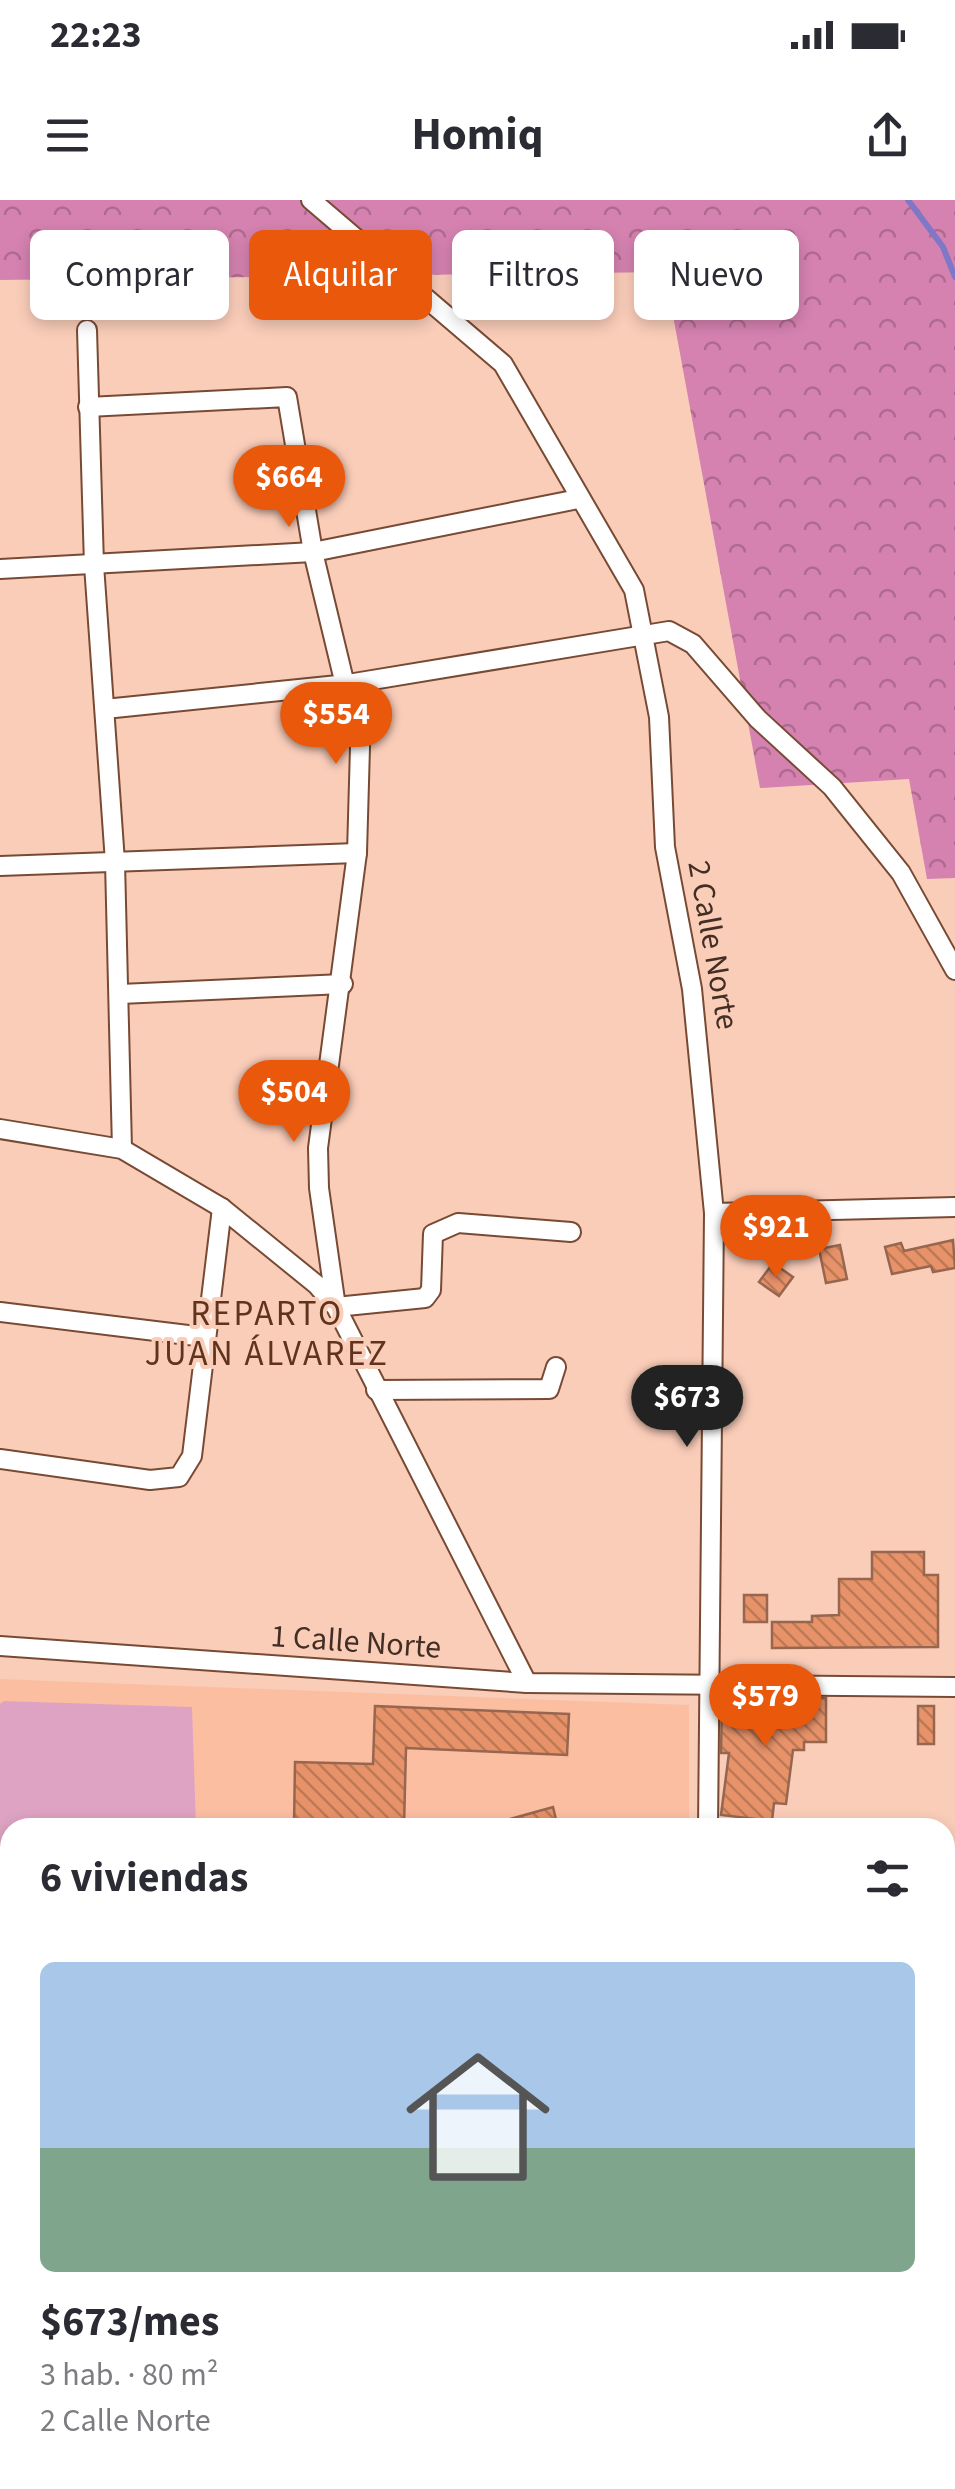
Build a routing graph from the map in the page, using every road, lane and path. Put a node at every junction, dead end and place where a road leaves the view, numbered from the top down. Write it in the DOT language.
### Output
graph roads {
  1 [pos="310,200"];
  2 [pos="87,330"];
  3 [pos="88,407"];
  4 [pos="578,499"];
  5 [pos="313,552"];
  6 [pos="94,565"];
  7 [pos="0,568"];
  8 [pos="645,637"];
  9 [pos="348,684"];
  10 [pos="105,709"];
  11 [pos="357,853"];
  12 [pos="115,862"];
  13 [pos="0,866"];
  14 [pos="955,970"];
  15 [pos="343,984"];
  16 [pos="120,994"];
  17 [pos="0,1129"];
  18 [pos="122,1149"];
  19 [pos="955,1207"];
  20 [pos="222,1208"];
  21 [pos="714,1213"];
  22 [pos="571,1232"];
  23 [pos="336,1307"];
  24 [pos="0,1312"];
  25 [pos="204,1336"];
  26 [pos="556,1367"];
  27 [pos="376,1390"];
  28 [pos="0,1459"];
  29 [pos="0,1646"];
  30 [pos="526,1683"];
  31 [pos="955,1687"];
  32 [pos="708,1688"];
  33 [pos="708,1818"];
  1 -- 4 [label="street, 2 Calle Norte"];
  2 -- 3 [label="street"];
  3 -- 5 [label="street"];
  3 -- 6 [label="street"];
  4 -- 5 [label="street"];
  4 -- 8 [label="street, 2 Calle Norte"];
  5 -- 6 [label="street"];
  5 -- 9 [label="street"];
  6 -- 7 [label="street"];
  6 -- 10 [label="street"];
  8 -- 9 [label="street"];
  8 -- 14 [label="street"];
  8 -- 21 [label="street, 2 Calle Norte"];
  9 -- 10 [label="street"];
  9 -- 11 [label="street"];
  10 -- 12 [label="street"];
  11 -- 12 [label="street"];
  11 -- 15 [label="street"];
  12 -- 13 [label="street"];
  12 -- 16 [label="street"];
  15 -- 16 [label="street"];
  15 -- 23 [label="street"];
  16 -- 18 [label="street"];
  17 -- 18 [label="street"];
  18 -- 20 [label="street"];
  19 -- 21 [label="street"];
  20 -- 23 [label="street"];
  20 -- 25 [label="street"];
  21 -- 32 [label="street, 2 Calle Norte"];
  22 -- 23 [label="street"];
  23 -- 27 [label="street"];
  24 -- 25 [label="street"];
  25 -- 28 [label="street"];
  26 -- 27 [label="street"];
  27 -- 30 [label="street"];
  29 -- 30 [label="street, 1 Calle Norte"];
  30 -- 32 [label="street, 1 Calle Norte"];
  31 -- 32 [label="street, 1 Calle Norte"];
  32 -- 33 [label="street, 2 Calle Norte"];
}
